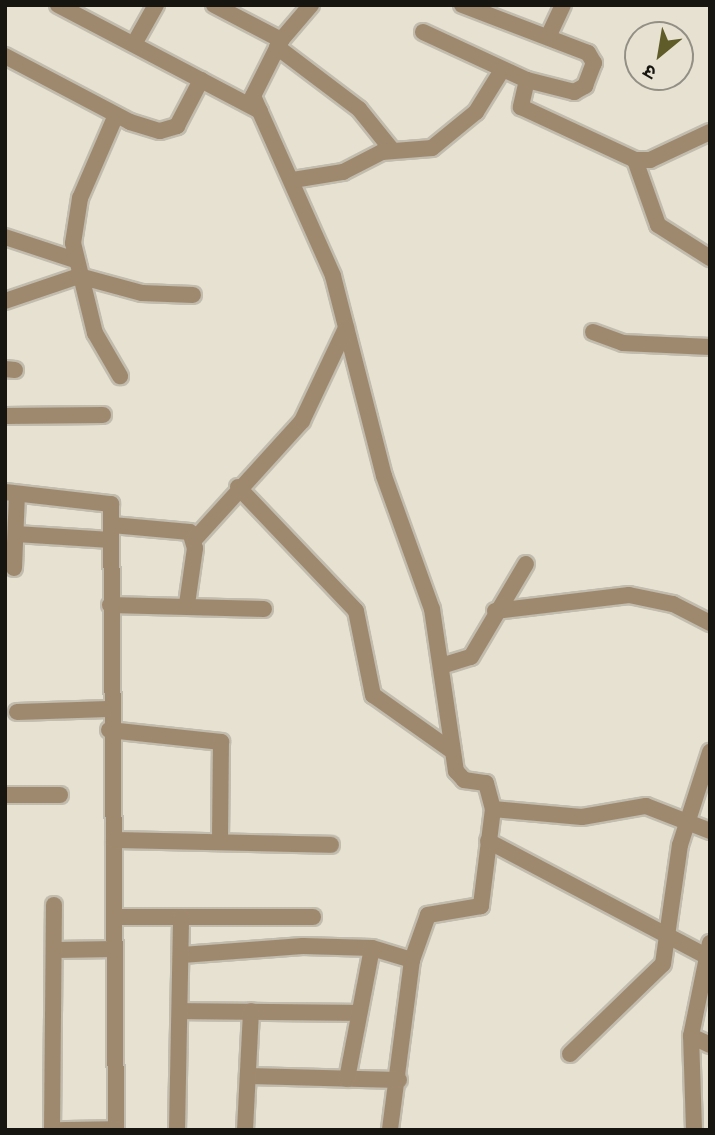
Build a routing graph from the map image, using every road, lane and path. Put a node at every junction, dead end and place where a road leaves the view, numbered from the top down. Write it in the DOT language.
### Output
graph roads {
  1 [pos="58,5"];
  2 [pos="156,5"];
  3 [pos="214,5"];
  4 [pos="311,5"];
  5 [pos="462,5"];
  6 [pos="563,5"];
  7 [pos="83,10"];
  8 [pos="423,32"];
  9 [pos="548,37"];
  10 [pos="279,43"];
  11 [pos="134,44"];
  12 [pos="5,56"];
  13 [pos="502,70"];
  14 [pos="201,80"];
  15 [pos="527,80"];
  16 [pos="260,111"];
  17 [pos="116,115"];
  18 [pos="710,132"];
  19 [pos="392,149"];
  20 [pos="635,160"];
  21 [pos="293,180"];
  22 [pos="5,237"];
  23 [pos="710,258"];
  24 [pos="77,268"];
  25 [pos="193,295"];
  26 [pos="5,301"];
  27 [pos="346,328"];
  28 [pos="593,332"];
  29 [pos="710,347"];
  30 [pos="120,376"];
  31 [pos="5,415"];
  32 [pos="103,415"];
  33 [pos="238,487"];
  34 [pos="11,493"];
  35 [pos="111,532"];
  36 [pos="16,534"];
  37 [pos="195,540"];
  38 [pos="526,564"];
  39 [pos="14,568"];
  40 [pos="187,604"];
  41 [pos="110,605"];
  42 [pos="264,609"];
  43 [pos="495,611"];
  44 [pos="710,623"];
  45 [pos="441,666"];
  46 [pos="108,709"];
  47 [pos="17,712"];
  48 [pos="109,730"];
  49 [pos="452,751"];
  50 [pos="710,752"];
  51 [pos="5,795"];
  52 [pos="60,795"];
  53 [pos="492,809"];
  54 [pos="686,819"];
  55 [pos="710,831"];
  56 [pos="114,840"];
  57 [pos="488,841"];
  58 [pos="220,842"];
  59 [pos="331,845"];
  60 [pos="54,905"];
  61 [pos="114,917"];
  62 [pos="313,917"];
  63 [pos="181,918"];
  64 [pos="669,940"];
  65 [pos="372,948"];
  66 [pos="115,949"];
  67 [pos="57,950"];
  68 [pos="708,953"];
  69 [pos="182,955"];
  70 [pos="412,960"];
  71 [pos="180,1011"];
  72 [pos="251,1011"];
  73 [pos="358,1013"];
  74 [pos="691,1035"];
  75 [pos="710,1045"];
  76 [pos="570,1054"];
  77 [pos="248,1076"];
  78 [pos="347,1079"];
  79 [pos="399,1080"];
  80 [pos="116,1129"];
  81 [pos="695,1129"];
  82 [pos="52,1130"];
  83 [pos="61,1130"];
  84 [pos="177,1130"];
  85 [pos="245,1130"];
  86 [pos="390,1130"];
  1 -- 7 [label="street"];
  2 -- 11 [label="street"];
  3 -- 10 [label="street"];
  4 -- 10 [label="street"];
  5 -- 9 [label="street"];
  6 -- 9 [label="street"];
  7 -- 11 [label="street"];
  8 -- 13 [label="street"];
  9 -- 15 [label="street"];
  10 -- 16 [label="street"];
  10 -- 19 [label="street"];
  11 -- 14 [label="street"];
  12 -- 17 [label="street"];
  13 -- 15 [label="street"];
  13 -- 19 [label="street"];
  14 -- 16 [label="street"];
  14 -- 17 [label="street"];
  15 -- 20 [label="street"];
  16 -- 21 [label="street"];
  17 -- 24 [label="street"];
  18 -- 20 [label="street"];
  19 -- 21 [label="street"];
  20 -- 23 [label="street"];
  21 -- 27 [label="street"];
  22 -- 24 [label="street"];
  24 -- 25 [label="street"];
  24 -- 26 [label="street"];
  24 -- 30 [label="street"];
  27 -- 33 [label="street"];
  27 -- 45 [label="street"];
  28 -- 29 [label="street"];
  31 -- 32 [label="street"];
  33 -- 37 [label="street"];
  33 -- 49 [label="street"];
  34 -- 35 [label="street"];
  34 -- 36 [label="street"];
  35 -- 36 [label="street"];
  35 -- 37 [label="street"];
  35 -- 41 [label="street"];
  36 -- 39 [label="street"];
  37 -- 40 [label="street"];
  38 -- 43 [label="street"];
  40 -- 41 [label="street"];
  40 -- 42 [label="street"];
  41 -- 46 [label="street"];
  43 -- 44 [label="street"];
  43 -- 45 [label="street"];
  45 -- 49 [label="street"];
  46 -- 47 [label="street"];
  46 -- 48 [label="street"];
  48 -- 56 [label="street"];
  48 -- 58 [label="street"];
  49 -- 53 [label="street"];
  50 -- 54 [label="street"];
  51 -- 52 [label="street"];
  53 -- 54 [label="street"];
  53 -- 57 [label="street"];
  54 -- 55 [label="street"];
  54 -- 64 [label="street"];
  56 -- 58 [label="street"];
  56 -- 61 [label="street"];
  57 -- 64 [label="street"];
  57 -- 70 [label="street"];
  58 -- 59 [label="street"];
  60 -- 67 [label="street"];
  61 -- 63 [label="street"];
  61 -- 66 [label="street"];
  62 -- 63 [label="street"];
  63 -- 69 [label="street"];
  64 -- 68 [label="street"];
  64 -- 76 [label="street"];
  65 -- 69 [label="street"];
  65 -- 70 [label="street"];
  65 -- 73 [label="street"];
  66 -- 67 [label="street"];
  66 -- 80 [label="street"];
  67 -- 82 [label="street"];
  68 -- 74 [label="street"];
  69 -- 71 [label="street"];
  70 -- 79 [label="street"];
  71 -- 72 [label="street"];
  71 -- 84 [label="street"];
  72 -- 73 [label="street"];
  72 -- 77 [label="street"];
  73 -- 78 [label="street"];
  74 -- 75 [label="street"];
  74 -- 81 [label="street"];
  77 -- 78 [label="street"];
  77 -- 85 [label="street"];
  78 -- 79 [label="street"];
  79 -- 86 [label="street"];
  80 -- 83 [label="street"];
}
